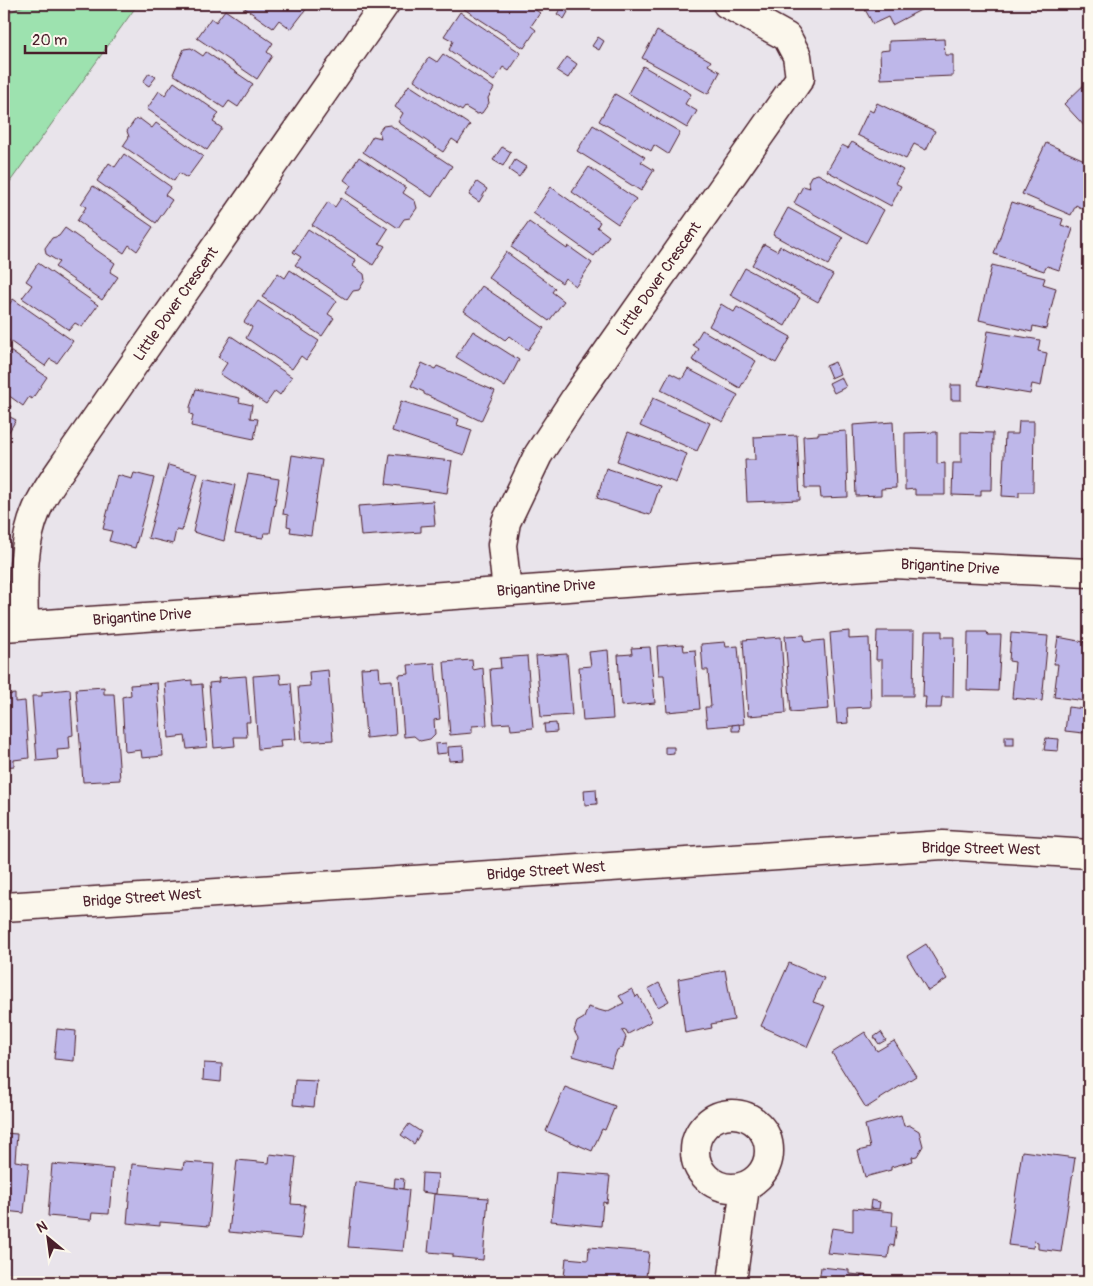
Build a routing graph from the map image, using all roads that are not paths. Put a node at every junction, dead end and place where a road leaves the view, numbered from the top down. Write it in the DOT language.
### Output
graph roads {
  1 [pos="385,4"];
  2 [pos="728,4"];
  3 [pos="1089,573"];
  4 [pos="508,591"];
  5 [pos="14,626"];
  6 [pos="1089,854"];
  7 [pos="4,907"];
  8 [pos="745,1186"];
  9 [pos="732,1282"];
  1 -- 5 [label="street, Little Dover Crescent"];
  2 -- 4 [label="street, Little Dover Crescent"];
  3 -- 4 [label="street, Brigantine Drive"];
  4 -- 5 [label="street, Brigantine Drive"];
  6 -- 7 [label="street, Bridge Street West"];
  8 -- 9 [label="street"];
}
